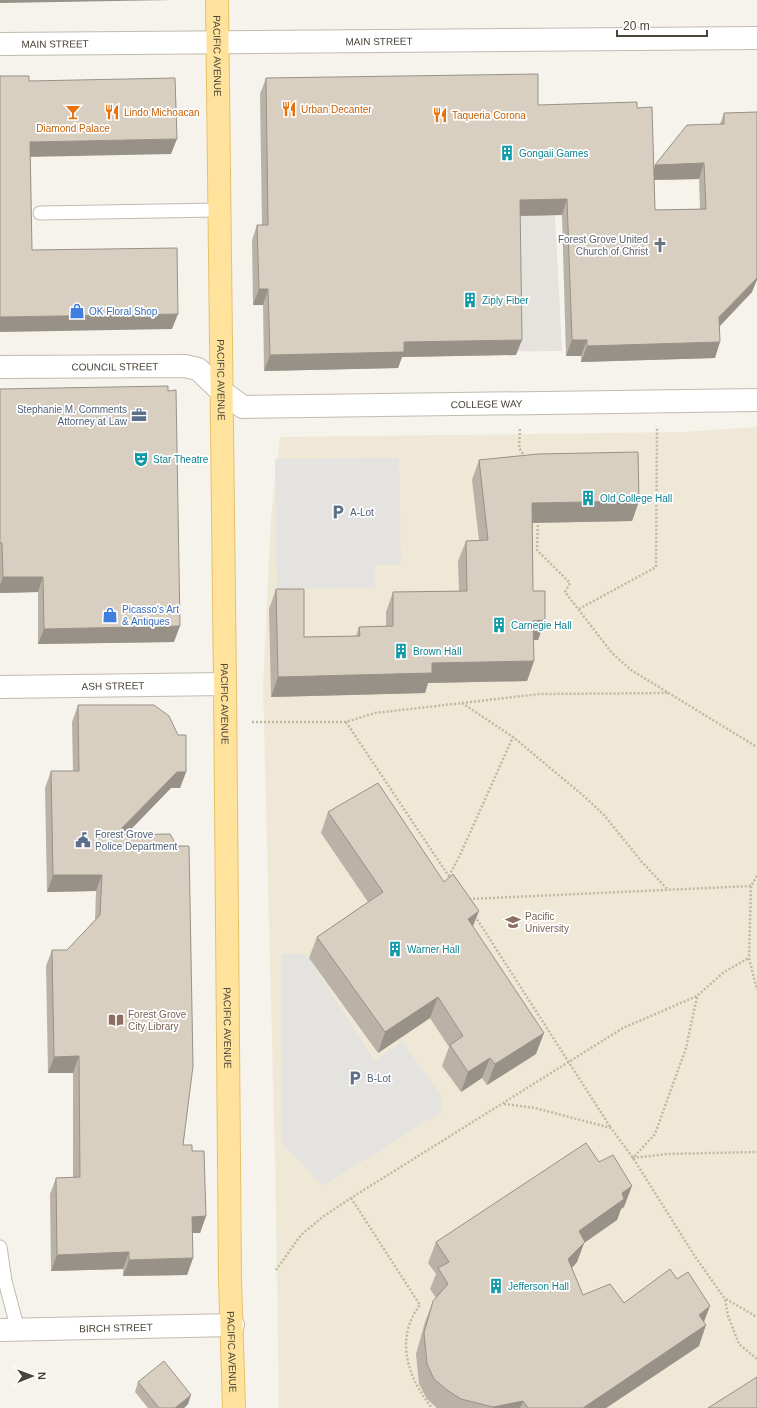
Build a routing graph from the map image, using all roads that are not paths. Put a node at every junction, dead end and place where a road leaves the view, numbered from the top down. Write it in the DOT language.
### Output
graph roads {
  1 [pos="216,0"];
  2 [pos="757,38"];
  3 [pos="216,42"];
  4 [pos="0,44"];
  5 [pos="219,210"];
  6 [pos="40,213"];
  7 [pos="0,367"];
  8 [pos="221,391"];
  9 [pos="757,400"];
  10 [pos="226,684"];
  11 [pos="0,687"];
  12 [pos="0,1247"];
  13 [pos="233,1325"];
  14 [pos="9,1330"];
  15 [pos="234,1408"];
  1 -- 3 [label="main road, PACIFIC AVENUE"];
  2 -- 3 [label="street, MAIN STREET"];
  3 -- 4 [label="street, MAIN STREET"];
  3 -- 5 [label="main road, PACIFIC AVENUE"];
  5 -- 6 [label="lane"];
  5 -- 8 [label="main road, PACIFIC AVENUE"];
  7 -- 8 [label="street, COUNCIL STREET"];
  8 -- 9 [label="street, COLLEGE WAY"];
  8 -- 10 [label="main road, PACIFIC AVENUE"];
  10 -- 11 [label="street, ASH STREET"];
  10 -- 13 [label="main road, PACIFIC AVENUE"];
  12 -- 14 [label="lane"];
  13 -- 14 [label="street, BIRCH STREET"];
  13 -- 15 [label="main road, PACIFIC AVENUE"];
}
